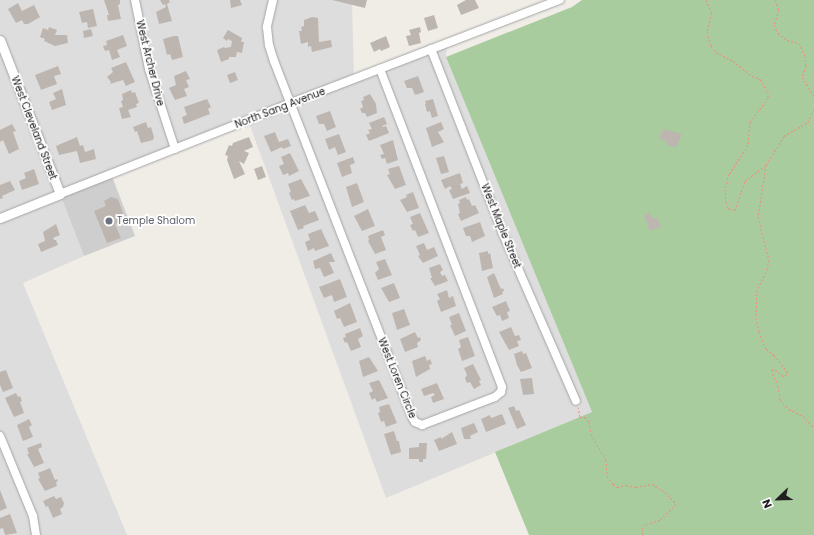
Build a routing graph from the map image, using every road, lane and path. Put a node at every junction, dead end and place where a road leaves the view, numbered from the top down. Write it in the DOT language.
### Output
graph roads {
  1 [pos="135,0"];
  2 [pos="274,0"];
  3 [pos="560,0"];
  4 [pos="706,0"];
  5 [pos="775,0"];
  6 [pos="0,40"];
  7 [pos="431,49"];
  8 [pos="380,69"];
  9 [pos="814,96"];
  10 [pos="291,103"];
  11 [pos="814,109"];
  12 [pos="174,149"];
  13 [pos="766,165"];
  14 [pos="60,194"];
  15 [pos="0,218"];
  16 [pos="576,401"];
  17 [pos="814,428"];
  18 [pos="0,436"];
  19 [pos="36,535"];
  20 [pos="643,535"];
  1 -- 12 [label="street, West Archer Drive"];
  2 -- 10 [label="street"];
  3 -- 7 [label="street, North Sang Avenue"];
  4 -- 13 [label="path"];
  5 -- 9 [label="path"];
  6 -- 14 [label="street, West Cleveland Street"];
  7 -- 8 [label="street, North Sang Avenue"];
  7 -- 16 [label="street, West Maple Street"];
  8 -- 10 [label="street, North Sang Avenue"];
  8 -- 10 [label="street, West Loren Circle"];
  10 -- 12 [label="street, North Sang Avenue"];
  11 -- 13 [label="path"];
  12 -- 14 [label="street, North Sang Avenue"];
  13 -- 17 [label="path"];
  14 -- 15 [label="street, North Sang Avenue"];
  16 -- 20 [label="path"];
  18 -- 19 [label="street"];
}
